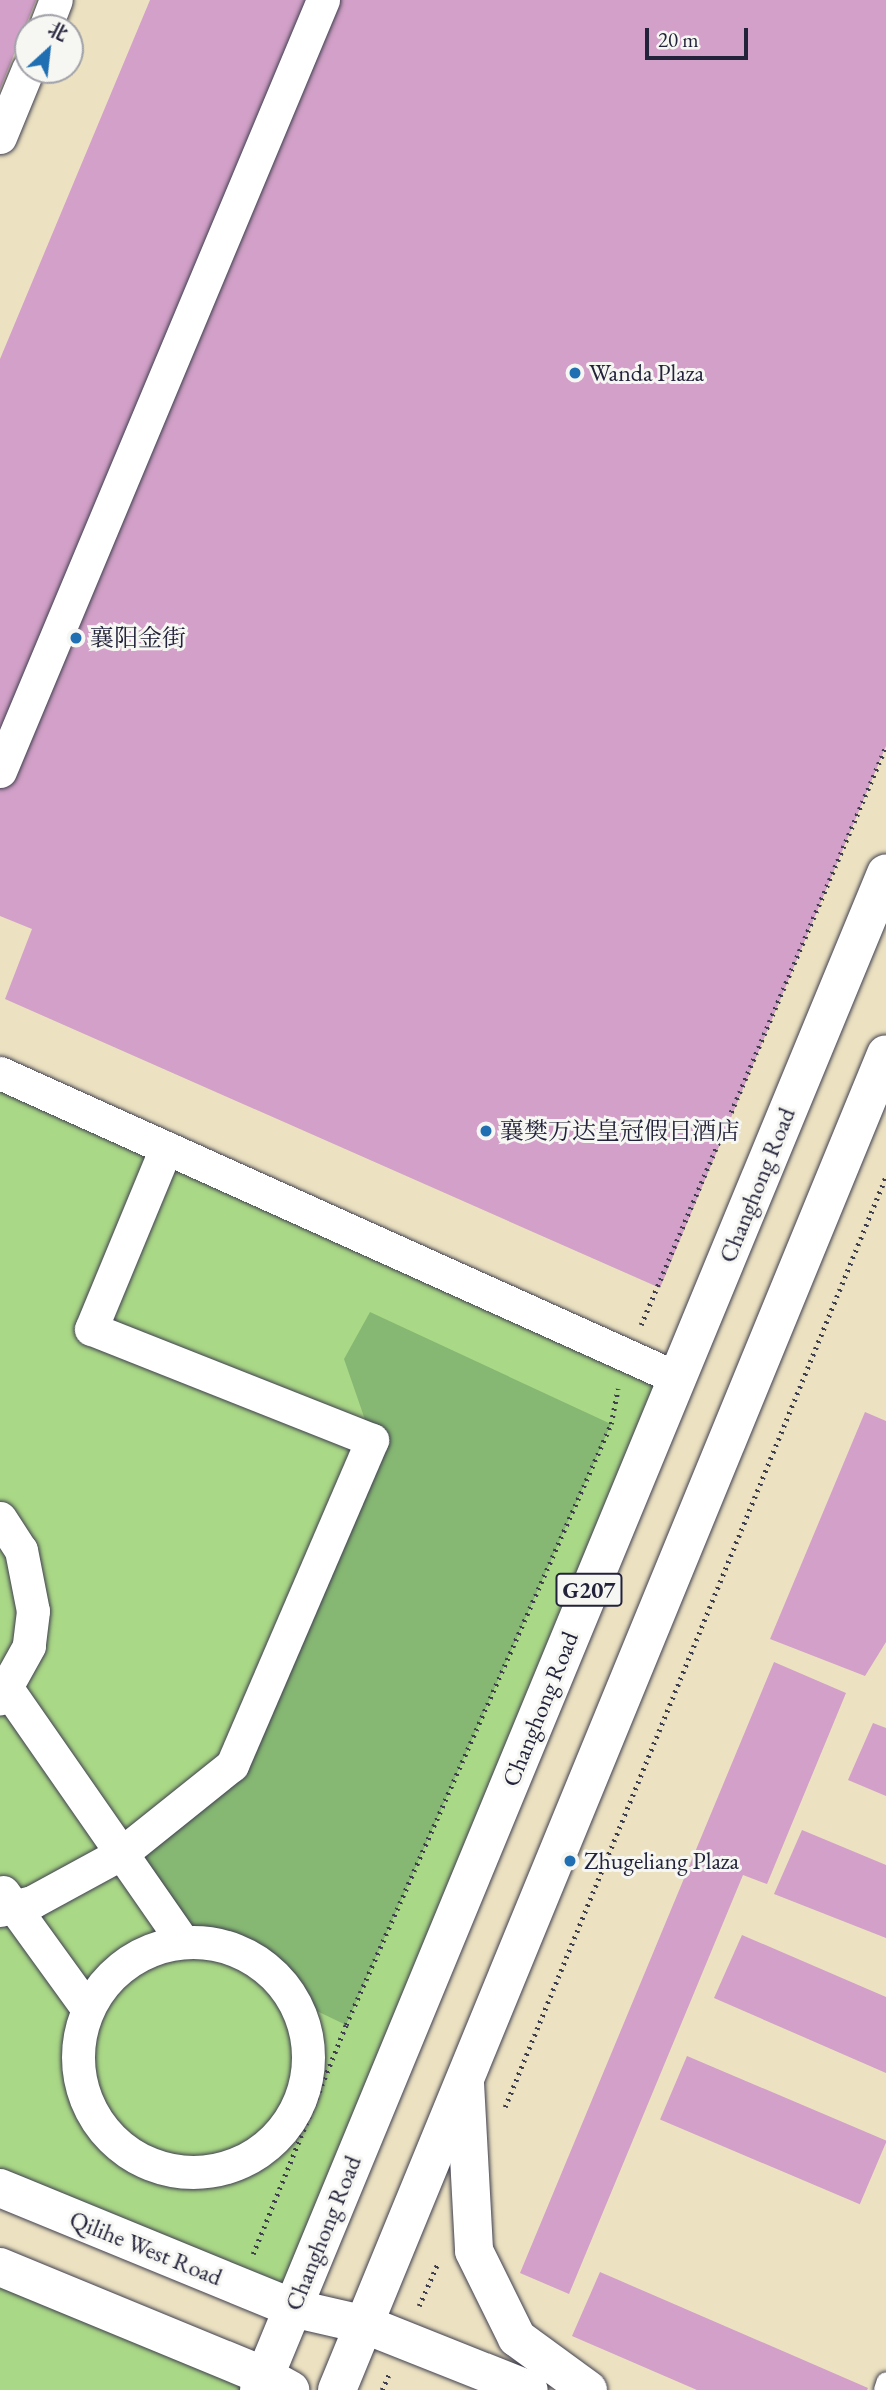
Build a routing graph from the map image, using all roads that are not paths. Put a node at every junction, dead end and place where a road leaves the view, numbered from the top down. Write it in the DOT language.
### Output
graph roads {
  1 [pos="323,0"];
  2 [pos="22,84"];
  3 [pos="0,137"];
  4 [pos="0,771"];
  5 [pos="886,873"];
  6 [pos="886,1054"];
  7 [pos="0,1073"];
  8 [pos="166,1148"];
  9 [pos="677,1378"];
  10 [pos="0,1518"];
  11 [pos="4,1694"];
  12 [pos="122,1853"];
  13 [pos="5,1901"];
  14 [pos="183,1942"];
  15 [pos="87,2008"];
  16 [pos="466,2083"];
  17 [pos="0,2189"];
  18 [pos="0,2267"];
  19 [pos="292,2308"];
  20 [pos="366,2325"];
  21 [pos="886,2381"];
  22 [pos="271,2385"];
  23 [pos="337,2390"];
  24 [pos="529,2390"];
  25 [pos="588,2390"];
  26 [pos="883,2390"];
  1 -- 4 [label="street"];
  2 -- 3 [label="street"];
  5 -- 9 [label="main road, Changhong Road / G207"];
  6 -- 16 [label="main road, G207"];
  7 -- 8 [label="street"];
  8 -- 9 [label="street"];
  8 -- 12 [label="street"];
  9 -- 19 [label="main road, Changhong Road / G207"];
  10 -- 11 [label="street"];
  11 -- 12 [label="street"];
  12 -- 13 [label="street"];
  12 -- 14 [label="street"];
  13 -- 15 [label="street"];
  14 -- 15 [label="street"];
  14 -- 15 [label="street"];
  16 -- 20 [label="main road, G207"];
  16 -- 25 [label="main road"];
  17 -- 19 [label="main road, Qilihe West Road"];
  18 -- 22 [label="main road"];
  19 -- 20 [label="main road, Qilihe West Road"];
  19 -- 22 [label="main road, Changhong Road / G207"];
  20 -- 23 [label="main road, G207"];
  20 -- 24 [label="main road, Qilihe West Road"];
  21 -- 26 [label="lane"];
}
